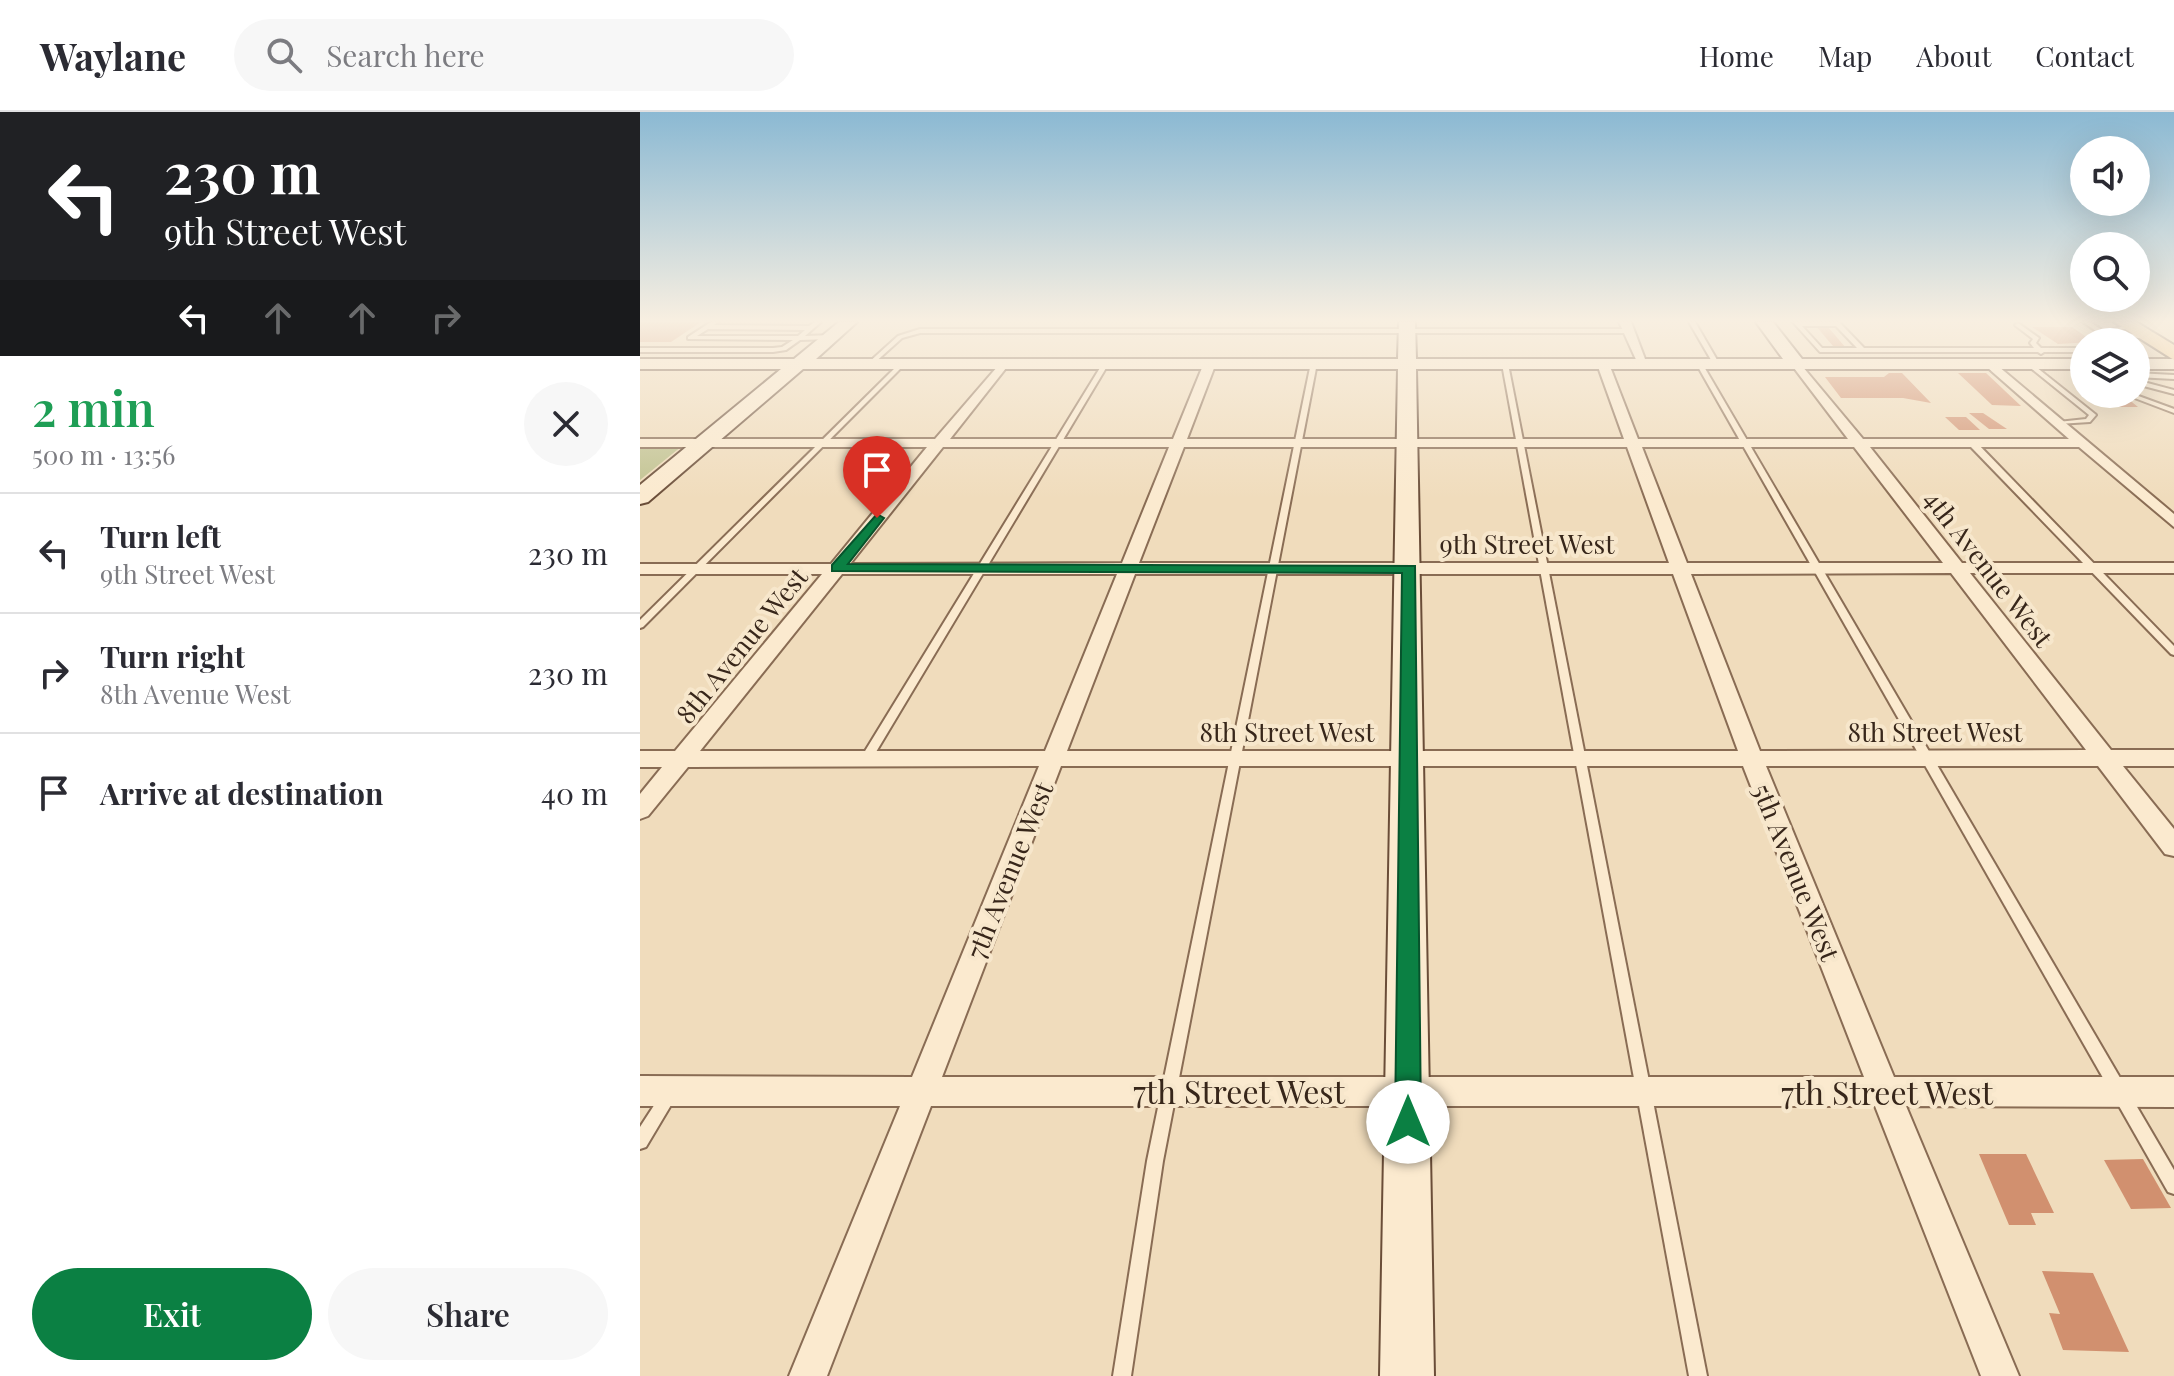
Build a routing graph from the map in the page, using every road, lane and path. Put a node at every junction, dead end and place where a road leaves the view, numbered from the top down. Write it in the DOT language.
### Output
graph roads {
  1 [pos="780,381"];
  2 [pos="885,381"];
  3 [pos="989,381"];
  4 [pos="1095,381"];
  5 [pos="1203,381"];
  6 [pos="1310,381"];
  7 [pos="1406,381"];
  8 [pos="1508,381"];
  9 [pos="1609,381"];
  10 [pos="1716,381"];
  11 [pos="1810,381"];
  12 [pos="2011,381"];
  13 [pos="2058,381"];
  14 [pos="2150,386"];
  15 [pos="2174,392"];
  16 [pos="2150,402"];
  17 [pos="2174,411"];
  18 [pos="2060,423"];
  19 [pos="640,443"];
  20 [pos="706,443"];
  21 [pos="822,443"];
  22 [pos="2084,443"];
  23 [pos="938,444"];
  24 [pos="1058,444"];
  25 [pos="1178,444"];
  26 [pos="1295,444"];
  27 [pos="1405,444"];
  28 [pos="1519,444"];
  29 [pos="1633,444"];
  30 [pos="1746,444"];
  31 [pos="1859,444"];
  32 [pos="1973,444"];
  33 [pos="640,497"];
  34 [pos="2174,522"];
  35 [pos="837,568"];
  36 [pos="984,568"];
  37 [pos="1680,568"];
  38 [pos="1817,568"];
  39 [pos="1956,568"];
  40 [pos="2174,568"];
  41 [pos="640,569"];
  42 [pos="697,569"];
  43 [pos="1129,569"];
  44 [pos="1271,569"];
  45 [pos="1410,569"];
  46 [pos="1544,569"];
  47 [pos="2092,569"];
  48 [pos="640,625"];
  49 [pos="2174,652"];
  50 [pos="1054,757"];
  51 [pos="2106,758"];
  52 [pos="2174,758"];
  53 [pos="640,759"];
  54 [pos="683,759"];
  55 [pos="866,759"];
  56 [pos="1234,759"];
  57 [pos="1583,759"];
  58 [pos="1752,759"];
  59 [pos="1927,759"];
  60 [pos="1410,760"];
  61 [pos="640,810"];
  62 [pos="2174,847"];
  63 [pos="922,1089"];
  64 [pos="1170,1089"];
  65 [pos="1409,1090"];
  66 [pos="640,1091"];
  67 [pos="671,1091"];
  68 [pos="1644,1091"];
  69 [pos="1886,1091"];
  70 [pos="2119,1092"];
  71 [pos="2174,1092"];
  72 [pos="640,1141"];
  73 [pos="2174,1186"];
  74 [pos="808,1376"];
  75 [pos="1122,1376"];
  76 [pos="1407,1376"];
  77 [pos="1698,1376"];
  78 [pos="2000,1376"];
  1 -- 20 [label="main road"];
  2 -- 21 [label="lane"];
  3 -- 23 [label="street, 8th Avenue West"];
  4 -- 24 [label="lane"];
  5 -- 25 [label="street, 7th Avenue West"];
  6 -- 26 [label="lane"];
  7 -- 27 [label="main road"];
  8 -- 28 [label="lane"];
  9 -- 29 [label="street, 5th Avenue West"];
  10 -- 30 [label="lane"];
  11 -- 31 [label="street, 4th Avenue West"];
  12 -- 18 [label="street"];
  13 -- 18 [label="lane"];
  14 -- 15 [label="lane"];
  16 -- 17 [label="lane"];
  18 -- 22 [label="street"];
  19 -- 20 [label="street"];
  20 -- 21 [label="street"];
  20 -- 33 [label="main road"];
  21 -- 23 [label="street"];
  21 -- 42 [label="lane"];
  22 -- 32 [label="street"];
  22 -- 34 [label="street"];
  23 -- 24 [label="street"];
  23 -- 35 [label="street, 8th Avenue West"];
  24 -- 25 [label="street"];
  24 -- 36 [label="lane"];
  25 -- 26 [label="street"];
  25 -- 43 [label="street, 7th Avenue West"];
  26 -- 27 [label="street"];
  26 -- 44 [label="lane"];
  27 -- 28 [label="street"];
  27 -- 45 [label="main road"];
  28 -- 29 [label="street"];
  28 -- 46 [label="lane"];
  29 -- 30 [label="street"];
  29 -- 37 [label="street, 5th Avenue West"];
  30 -- 31 [label="street"];
  30 -- 38 [label="lane"];
  31 -- 32 [label="street"];
  31 -- 39 [label="street, 4th Avenue West"];
  32 -- 47 [label="lane"];
  35 -- 36 [label="street, 9th Street West"];
  35 -- 42 [label="street, 9th Street West"];
  35 -- 54 [label="street, 8th Avenue West"];
  36 -- 43 [label="street, 9th Street West"];
  36 -- 55 [label="lane"];
  37 -- 38 [label="street, 9th Street West"];
  37 -- 46 [label="street, 9th Street West"];
  37 -- 58 [label="street, 5th Avenue West"];
  38 -- 39 [label="street, 9th Street West"];
  38 -- 59 [label="lane"];
  39 -- 47 [label="street, 9th Street West"];
  39 -- 51 [label="street, 4th Avenue West"];
  40 -- 47 [label="street, 9th Street West"];
  41 -- 42 [label="street, 9th Street West"];
  42 -- 48 [label="lane"];
  43 -- 44 [label="street, 9th Street West"];
  43 -- 50 [label="street, 7th Avenue West"];
  44 -- 45 [label="street, 9th Street West"];
  44 -- 56 [label="lane"];
  45 -- 46 [label="street, 9th Street West"];
  45 -- 60 [label="main road"];
  46 -- 57 [label="lane"];
  47 -- 49 [label="lane"];
  50 -- 55 [label="street, 8th Street West"];
  50 -- 56 [label="street, 8th Street West"];
  50 -- 63 [label="street, 7th Avenue West"];
  51 -- 52 [label="street, 8th Street West"];
  51 -- 59 [label="street, 8th Street West"];
  51 -- 62 [label="street, 4th Avenue West"];
  53 -- 54 [label="street, 8th Street West"];
  54 -- 55 [label="street, 8th Street West"];
  54 -- 61 [label="street, 8th Avenue West"];
  56 -- 60 [label="street, 8th Street West"];
  56 -- 64 [label="lane"];
  57 -- 58 [label="street, 8th Street West"];
  57 -- 60 [label="street, 8th Street West"];
  57 -- 68 [label="lane"];
  58 -- 59 [label="street, 8th Street West"];
  58 -- 69 [label="street, 5th Avenue West"];
  59 -- 70 [label="lane"];
  60 -- 65 [label="main road"];
  63 -- 64 [label="street, 7th Street West"];
  63 -- 67 [label="street, 7th Street West"];
  63 -- 74 [label="street, 7th Avenue West"];
  64 -- 65 [label="street, 7th Street West"];
  64 -- 75 [label="lane"];
  65 -- 68 [label="street, 7th Street West"];
  65 -- 76 [label="main road"];
  66 -- 67 [label="street, 7th Street West"];
  67 -- 72 [label="lane"];
  68 -- 69 [label="street, 7th Street West"];
  68 -- 77 [label="lane"];
  69 -- 70 [label="street, 7th Street West"];
  69 -- 78 [label="street, 5th Avenue West"];
  70 -- 71 [label="street, 7th Street West"];
  70 -- 73 [label="lane"];
}
